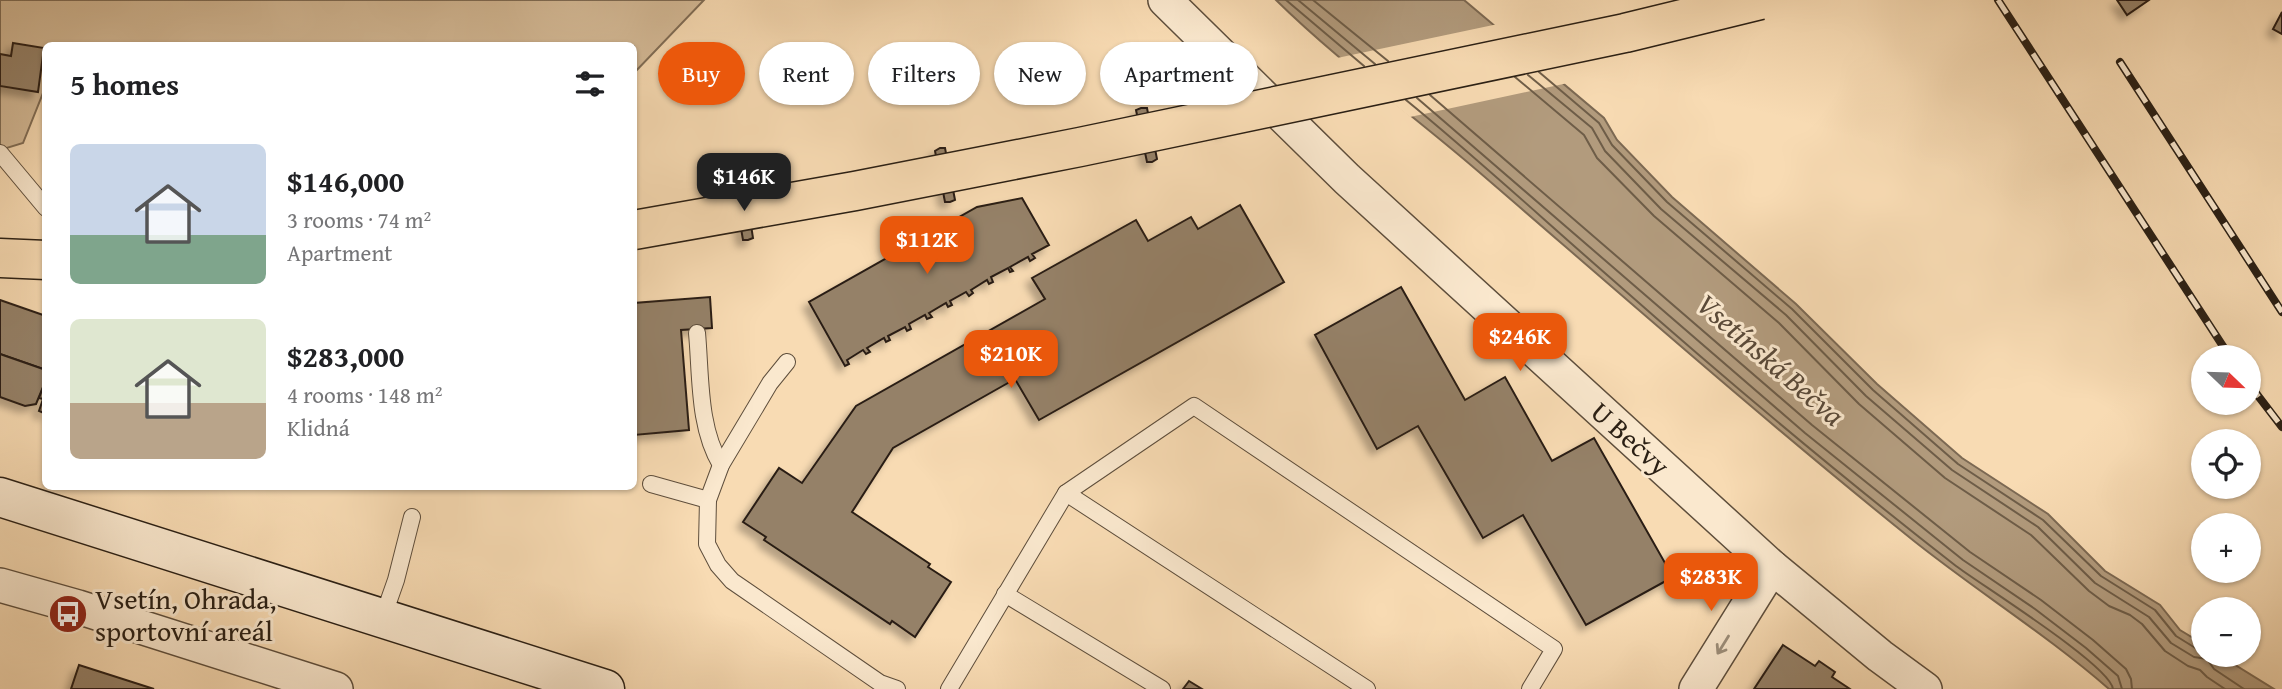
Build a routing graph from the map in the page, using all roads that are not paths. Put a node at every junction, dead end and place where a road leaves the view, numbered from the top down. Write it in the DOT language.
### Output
graph roads {
  1 [pos="1165,0"];
  2 [pos="1760,0"];
  3 [pos="0,153"];
  4 [pos="42,203"];
  5 [pos="637,229"];
  6 [pos="0,258"];
  7 [pos="42,260"];
  8 [pos="697,333"];
  9 [pos="787,362"];
  10 [pos="721,465"];
  11 [pos="651,484"];
  12 [pos="1066,493"];
  13 [pos="0,497"];
  14 [pos="708,500"];
  15 [pos="412,517"];
  16 [pos="1772,567"];
  17 [pos="0,585"];
  18 [pos="1005,594"];
  19 [pos="383,617"];
  20 [pos="1343,682"];
  21 [pos="336,689"];
  22 [pos="605,689"];
  23 [pos="897,689"];
  24 [pos="949,689"];
  25 [pos="1162,689"];
  26 [pos="1367,689"];
  27 [pos="1530,689"];
  28 [pos="1696,689"];
  29 [pos="1925,689"];
  1 -- 16 [label="street, U Bečvy"];
  2 -- 5 [label="main road, bridge"];
  3 -- 4 [label="lane"];
  6 -- 7 [label="main road"];
  8 -- 10 [label="lane"];
  9 -- 10 [label="lane"];
  10 -- 14 [label="lane"];
  11 -- 14 [label="lane"];
  12 -- 18 [label="lane"];
  12 -- 20 [label="lane"];
  12 -- 27 [label="lane"];
  13 -- 19 [label="street"];
  14 -- 23 [label="lane"];
  15 -- 19 [label="lane"];
  16 -- 28 [label="street, one-way"];
  16 -- 29 [label="street, U Bečvy"];
  17 -- 21 [label="street"];
  18 -- 24 [label="lane"];
  18 -- 25 [label="lane"];
  19 -- 22 [label="street"];
  20 -- 26 [label="lane"];
}
